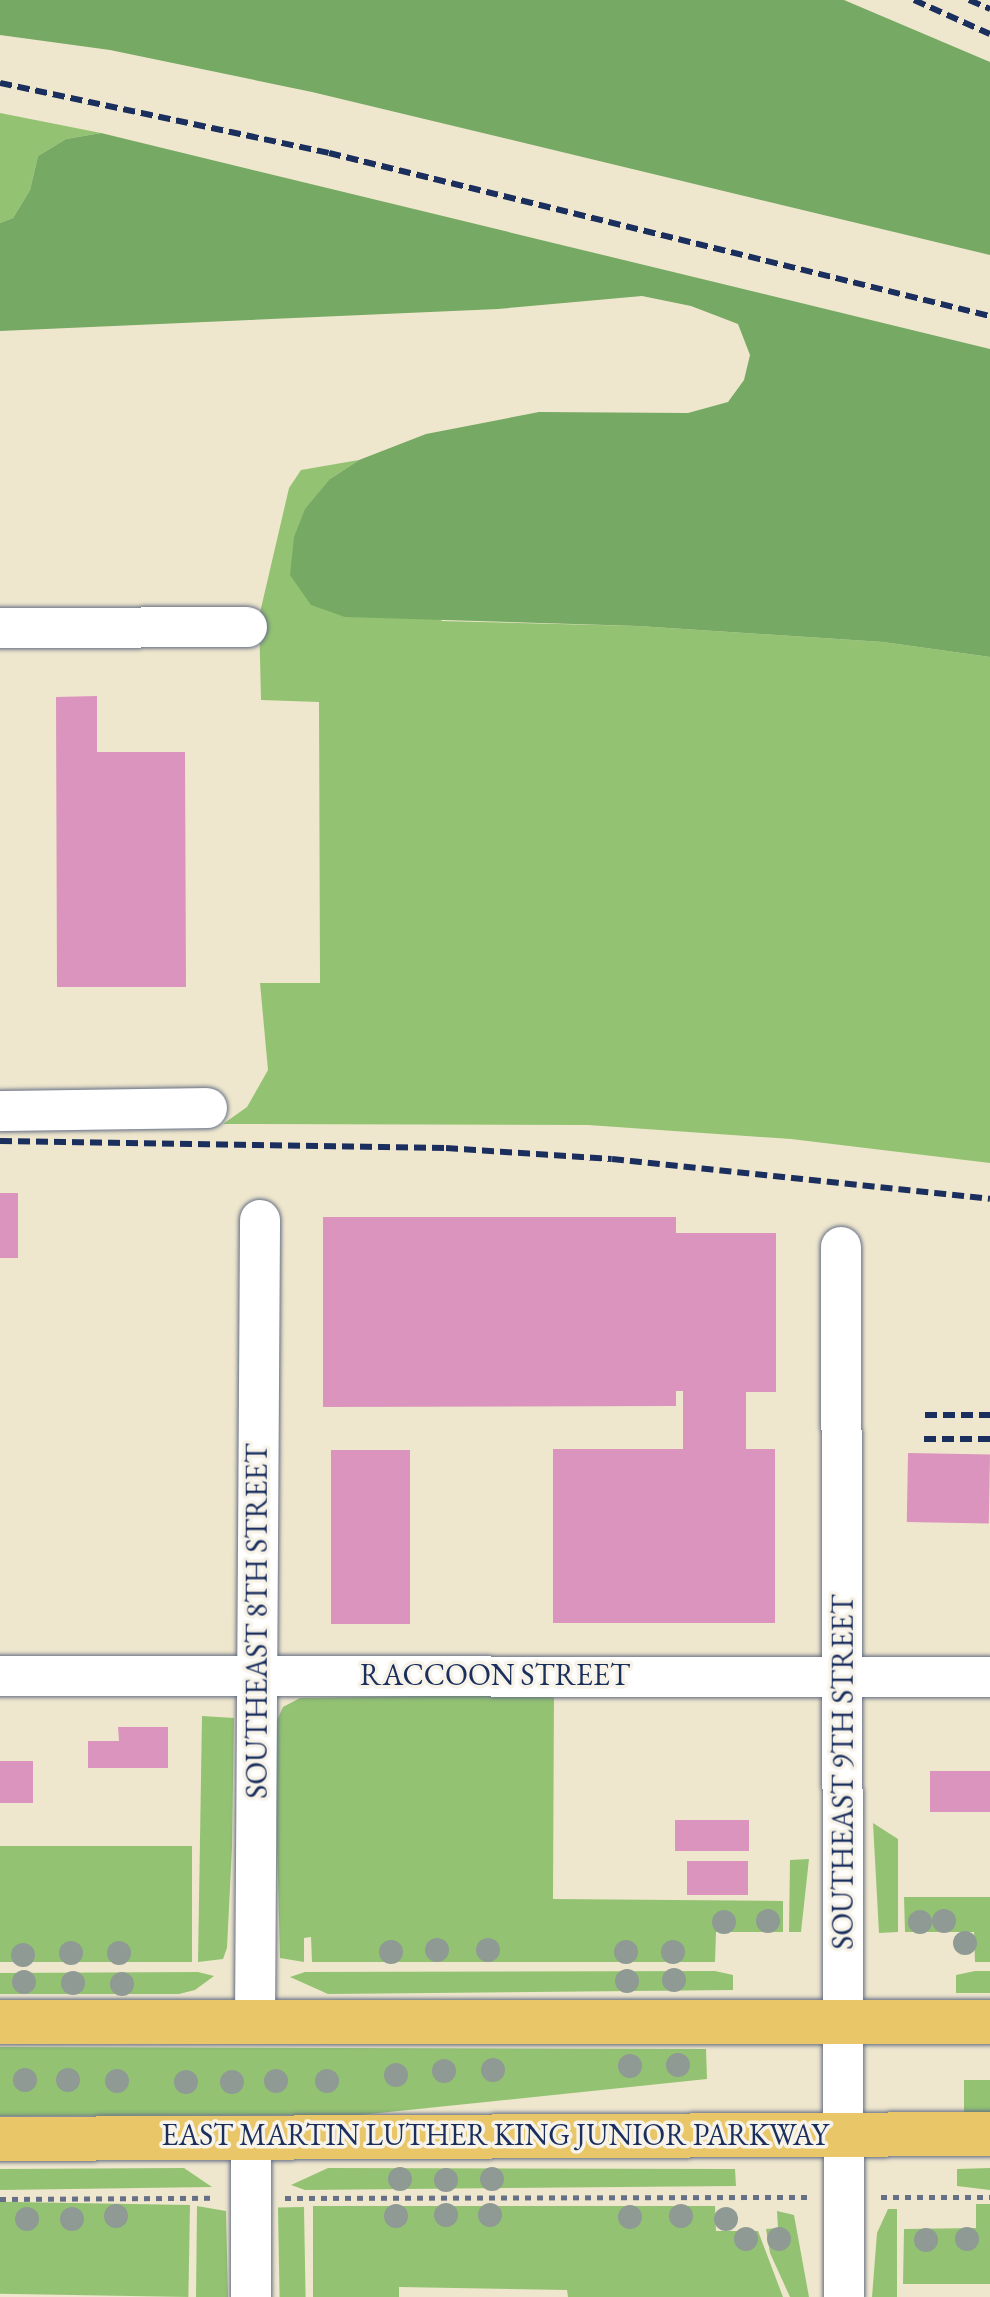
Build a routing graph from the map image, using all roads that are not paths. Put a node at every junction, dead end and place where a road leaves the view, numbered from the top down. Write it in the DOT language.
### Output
graph roads {
  1 [pos="247,627"];
  2 [pos="0,628"];
  3 [pos="207,1108"];
  4 [pos="0,1111"];
  5 [pos="260,1220"];
  6 [pos="841,1247"];
  7 [pos="0,1676"];
  8 [pos="257,1676"];
  9 [pos="843,1676"];
  10 [pos="990,1677"];
  11 [pos="0,2022"];
  12 [pos="255,2022"];
  13 [pos="990,2022"];
  14 [pos="843,2023"];
  15 [pos="844,2133"];
  16 [pos="990,2134"];
  17 [pos="251,2137"];
  18 [pos="0,2139"];
  19 [pos="251,2297"];
  20 [pos="844,2297"];
  1 -- 2 [label="street"];
  3 -- 4 [label="street"];
  5 -- 8 [label="street, SOUTHEAST 8TH STREET"];
  6 -- 9 [label="street, SOUTHEAST 9TH STREET"];
  7 -- 8 [label="street, RACCOON STREET"];
  8 -- 9 [label="street, RACCOON STREET"];
  8 -- 12 [label="street, SOUTHEAST 8TH STREET"];
  9 -- 10 [label="street, RACCOON STREET"];
  9 -- 14 [label="street, SOUTHEAST 9TH STREET"];
  11 -- 12 [label="main road"];
  12 -- 14 [label="main road"];
  13 -- 14 [label="main road"];
  14 -- 15 [label="street, SOUTHEAST 9TH STREET"];
  15 -- 16 [label="main road, EAST MARTIN LUTHER KING JUNIOR PARKWAY"];
  15 -- 17 [label="main road, EAST MARTIN LUTHER KING JUNIOR PARKWAY"];
  15 -- 20 [label="street, SOUTHEAST 9TH STREET"];
  17 -- 18 [label="main road, EAST MARTIN LUTHER KING JUNIOR PARKWAY"];
  17 -- 19 [label="street"];
}
